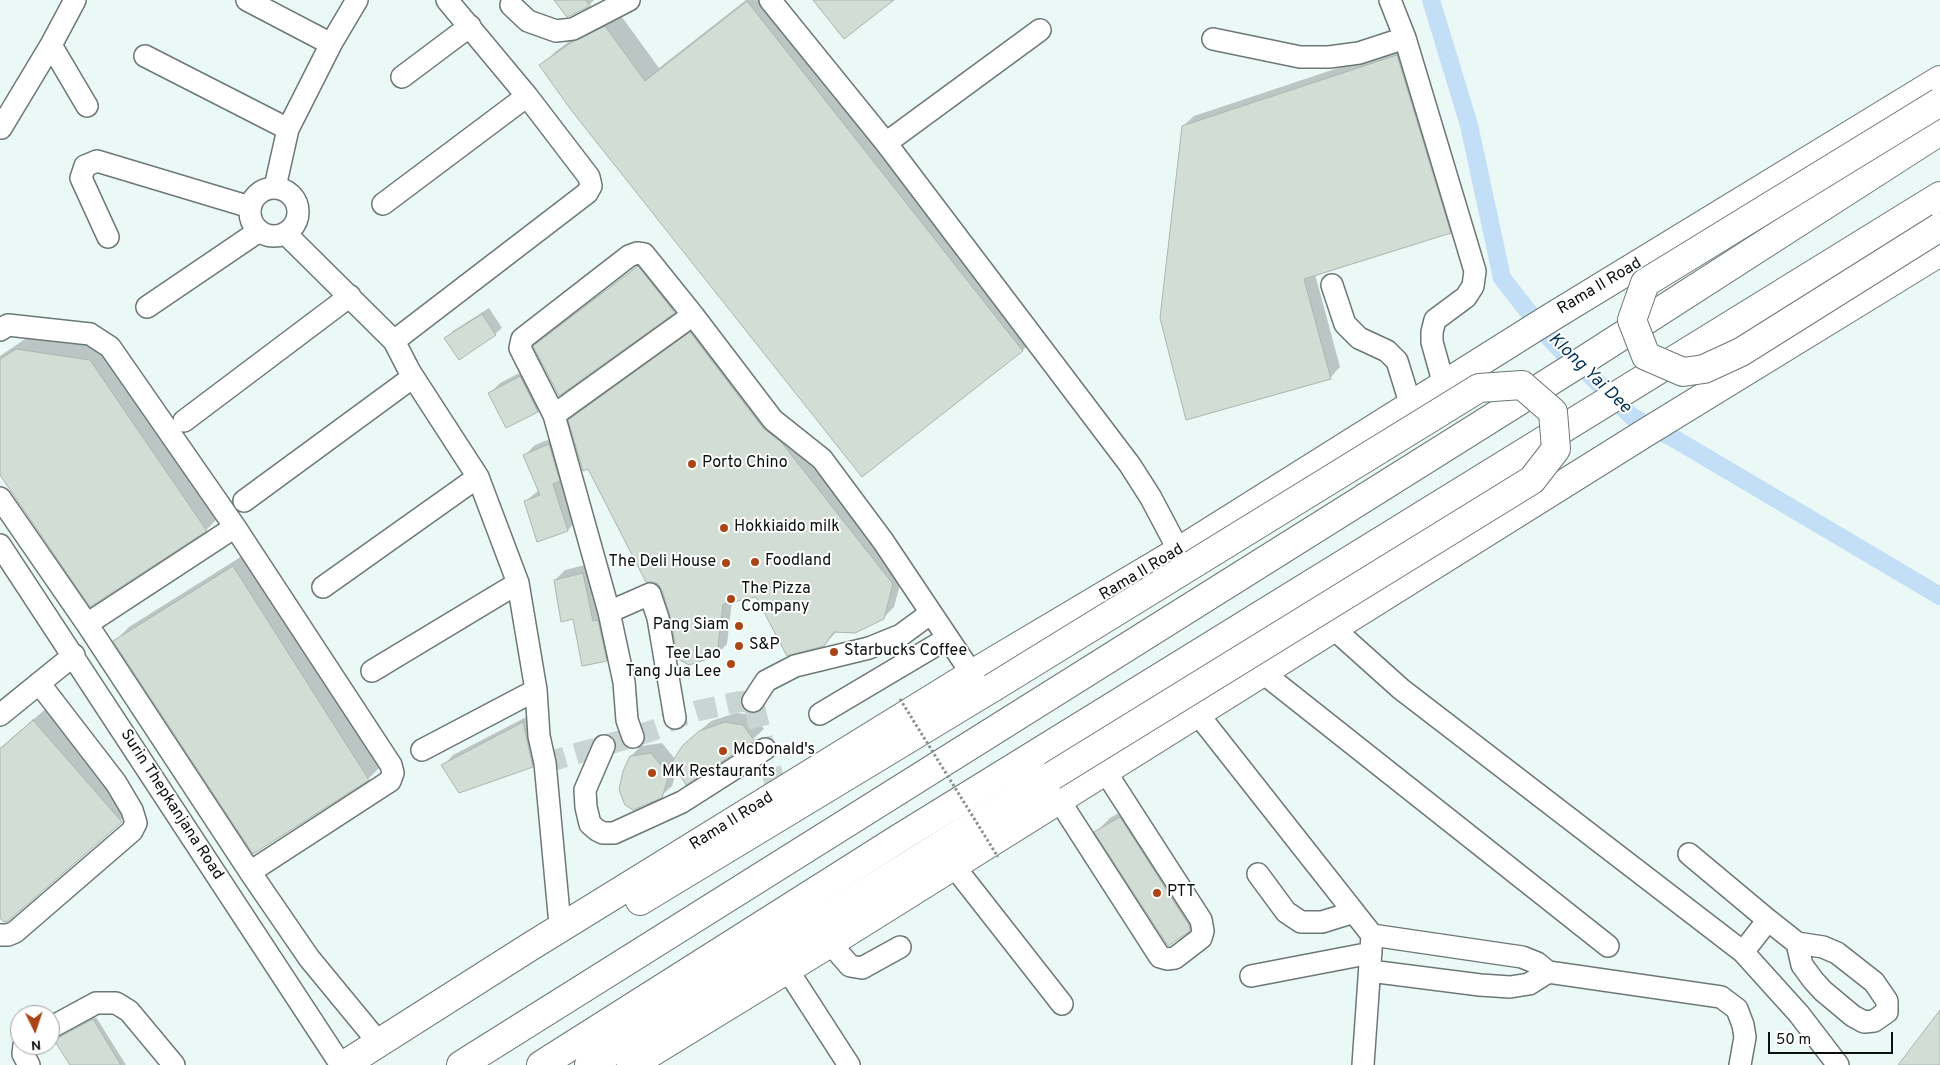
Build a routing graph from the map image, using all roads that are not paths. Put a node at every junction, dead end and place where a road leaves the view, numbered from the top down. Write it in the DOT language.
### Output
graph roads {
  1 [pos="75,0"];
  2 [pos="247,0"];
  3 [pos="357,0"];
  4 [pos="447,0"];
  5 [pos="629,0"];
  6 [pos="770,0"];
  7 [pos="1390,0"];
  8 [pos="511,4"];
  9 [pos="470,26"];
  10 [pos="1040,30"];
  11 [pos="1213,38"];
  12 [pos="1405,38"];
  13 [pos="331,44"];
  14 [pos="51,45"];
  15 [pos="145,56"];
  16 [pos="402,78"];
  17 [pos="1940,80"];
  18 [pos="527,96"];
  19 [pos="1940,102"];
  20 [pos="87,106"];
  21 [pos="2,128"];
  22 [pos="288,129"];
  23 [pos="1940,131"];
  24 [pos="886,143"];
  25 [pos="275,187"];
  26 [pos="1940,196"];
  27 [pos="383,204"];
  28 [pos="250,207"];
  29 [pos="1940,227"];
  30 [pos="259,231"];
  31 [pos="285,233"];
  32 [pos="108,236"];
  33 [pos="1940,252"];
  34 [pos="1332,285"];
  35 [pos="350,296"];
  36 [pos="147,307"];
  37 [pos="693,315"];
  38 [pos="0,330"];
  39 [pos="394,341"];
  40 [pos="413,377"];
  41 [pos="1444,385"];
  42 [pos="1411,406"];
  43 [pos="554,415"];
  44 [pos="184,421"];
  45 [pos="478,478"];
  46 [pos="0,498"];
  47 [pos="244,501"];
  48 [pos="235,526"];
  49 [pos="0,545"];
  50 [pos="1180,551"];
  51 [pos="518,584"];
  52 [pos="323,587"];
  53 [pos="609,612"];
  54 [pos="931,612"];
  55 [pos="87,624"];
  56 [pos="1333,628"];
  57 [pos="948,638"];
  58 [pos="74,655"];
  59 [pos="372,671"];
  60 [pos="1262,672"];
  61 [pos="982,681"];
  62 [pos="39,683"];
  63 [pos="536,690"];
  64 [pos="753,701"];
  65 [pos="1197,713"];
  66 [pos="820,714"];
  67 [pos="0,715"];
  68 [pos="675,718"];
  69 [pos="633,738"];
  70 [pos="604,746"];
  71 [pos="765,749"];
  72 [pos="422,750"];
  73 [pos="1105,771"];
  74 [pos="1056,788"];
  75 [pos="1689,854"];
  76 [pos="954,865"];
  77 [pos="250,872"];
  78 [pos="1258,874"];
  79 [pos="1354,912"];
  80 [pos="1768,920"];
  81 [pos="561,928"];
  82 [pos="0,934"];
  83 [pos="830,943"];
  84 [pos="1797,943"];
  85 [pos="900,946"];
  86 [pos="1608,946"];
  87 [pos="528,948"];
  88 [pos="1743,952"];
  89 [pos="1371,953"];
  90 [pos="787,969"];
  91 [pos="1548,972"];
  92 [pos="1251,976"];
  93 [pos="1062,1004"];
  94 [pos="60,1023"];
  95 [pos="379,1043"];
  96 [pos="174,1065"];
  97 [pos="342,1065"];
  98 [pos="461,1065"];
  99 [pos="541,1065"];
  100 [pos="589,1065"];
  101 [pos="631,1065"];
  102 [pos="849,1065"];
  103 [pos="1364,1065"];
  104 [pos="1740,1065"];
  105 [pos="1838,1065"];
  1 -- 14 [label="street"];
  2 -- 13 [label="street"];
  3 -- 13 [label="street"];
  4 -- 9 [label="street"];
  5 -- 8 [label="street"];
  6 -- 24 [label="street"];
  7 -- 12 [label="street"];
  9 -- 16 [label="street"];
  9 -- 18 [label="street"];
  10 -- 24 [label="street"];
  11 -- 12 [label="street"];
  12 -- 41 [label="street"];
  13 -- 22 [label="street"];
  14 -- 20 [label="street"];
  14 -- 21 [label="street"];
  15 -- 22 [label="street"];
  17 -- 41 [label="main road, Rama II Road"];
  18 -- 27 [label="street"];
  18 -- 39 [label="street"];
  19 -- 29 [label="main road, bridge"];
  22 -- 25 [label="street"];
  23 -- 98 [label="main road"];
  24 -- 50 [label="street"];
  25 -- 28 [label="street"];
  25 -- 31 [label="street"];
  26 -- 99 [label="main road"];
  28 -- 30 [label="street"];
  28 -- 32 [label="street"];
  30 -- 31 [label="street"];
  30 -- 36 [label="street"];
  31 -- 35 [label="street"];
  33 -- 56 [label="main road"];
  34 -- 42 [label="street"];
  35 -- 39 [label="street"];
  35 -- 44 [label="street"];
  37 -- 43 [label="street"];
  37 -- 43 [label="street"];
  37 -- 54 [label="street"];
  38 -- 48 [label="street"];
  39 -- 40 [label="street"];
  40 -- 45 [label="street"];
  40 -- 47 [label="street"];
  41 -- 42 [label="main road, Rama II Road"];
  42 -- 50 [label="main road, Rama II Road"];
  43 -- 53 [label="street"];
  45 -- 51 [label="street"];
  45 -- 52 [label="street"];
  46 -- 55 [label="street"];
  48 -- 55 [label="street"];
  48 -- 77 [label="street"];
  49 -- 58 [label="street, Surin Thepkanjana Road"];
  50 -- 61 [label="main road, Rama II Road"];
  51 -- 59 [label="street"];
  51 -- 63 [label="street"];
  53 -- 68 [label="street"];
  53 -- 69 [label="street"];
  54 -- 57 [label="street"];
  54 -- 64 [label="street"];
  55 -- 77 [label="street"];
  56 -- 60 [label="main road"];
  56 -- 88 [label="street"];
  57 -- 61 [label="street"];
  57 -- 66 [label="street"];
  58 -- 62 [label="street"];
  58 -- 97 [label="street, Surin Thepkanjana Road"];
  60 -- 65 [label="main road"];
  60 -- 86 [label="street"];
  61 -- 74 [label="main road, bridge"];
  61 -- 81 [label="main road, Rama II Road"];
  61 -- 87 [label="main road"];
  62 -- 67 [label="street"];
  62 -- 82 [label="street"];
  63 -- 72 [label="street"];
  63 -- 81 [label="street"];
  65 -- 73 [label="main road"];
  65 -- 79 [label="street"];
  70 -- 71 [label="street"];
  73 -- 74 [label="main road"];
  73 -- 74 [label="street"];
  74 -- 76 [label="main road"];
  74 -- 100 [label="main road"];
  75 -- 80 [label="street"];
  76 -- 83 [label="main road"];
  76 -- 93 [label="street"];
  77 -- 95 [label="street"];
  78 -- 79 [label="street"];
  79 -- 89 [label="street"];
  80 -- 84 [label="street"];
  80 -- 88 [label="street"];
  81 -- 87 [label="main road, Rama II Road"];
  83 -- 85 [label="street"];
  83 -- 90 [label="main road"];
  87 -- 95 [label="main road, Rama II Road"];
  88 -- 105 [label="street"];
  89 -- 91 [label="street"];
  89 -- 91 [label="street"];
  89 -- 92 [label="street"];
  89 -- 103 [label="street"];
  90 -- 101 [label="main road"];
  90 -- 102 [label="street"];
  91 -- 104 [label="street"];
  94 -- 96 [label="street"];
  95 -- 97 [label="main road, Rama II Road"];
}
